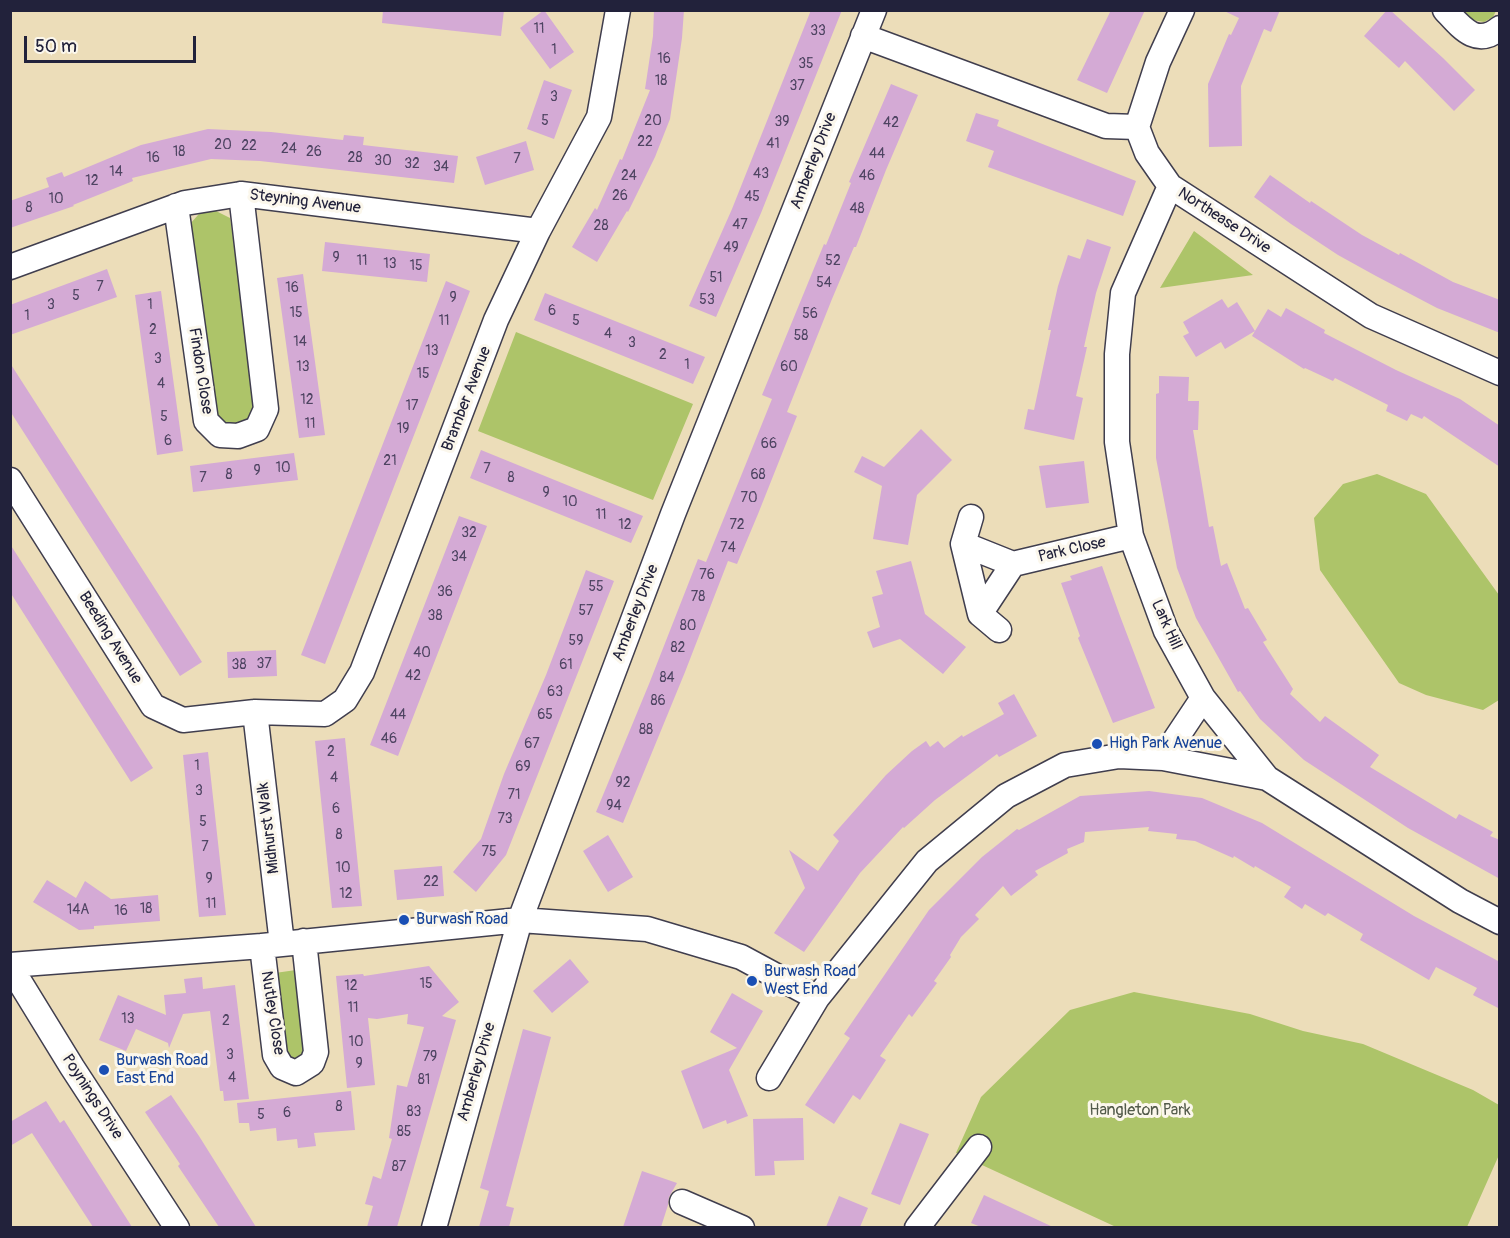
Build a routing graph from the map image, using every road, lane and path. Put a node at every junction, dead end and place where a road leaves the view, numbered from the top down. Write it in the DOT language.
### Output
graph roads {
  1 [pos="618,10"];
  2 [pos="874,10"];
  3 [pos="1182,10"];
  4 [pos="1445,10"];
  5 [pos="1500,28"];
  6 [pos="863,36"];
  7 [pos="1137,127"];
  8 [pos="1170,186"];
  9 [pos="241,194"];
  10 [pos="176,206"];
  11 [pos="538,231"];
  12 [pos="10,267"];
  13 [pos="1500,373"];
  14 [pos="10,480"];
  15 [pos="970,517"];
  16 [pos="1131,536"];
  17 [pos="963,544"];
  18 [pos="1013,564"];
  19 [pos="980,614"];
  20 [pos="999,630"];
  21 [pos="1203,698"];
  22 [pos="255,712"];
  23 [pos="1164,758"];
  24 [pos="1267,778"];
  25 [pos="520,920"];
  26 [pos="1500,922"];
  27 [pos="283,944"];
  28 [pos="10,966"];
  29 [pos="817,998"];
  30 [pos="770,1078"];
  31 [pos="979,1147"];
  32 [pos="682,1202"];
  33 [pos="177,1227"];
  34 [pos="434,1227"];
  35 [pos="742,1227"];
  36 [pos="917,1227"];
  1 -- 11 [label="street, Bramber Avenue"];
  2 -- 6 [label="street, Amberley Drive"];
  3 -- 7 [label="street"];
  4 -- 5 [label="street"];
  6 -- 7 [label="street"];
  6 -- 25 [label="street, Amberley Drive"];
  7 -- 8 [label="street, Northease Drive"];
  8 -- 13 [label="street, Northease Drive"];
  8 -- 16 [label="street, Lark Hill"];
  9 -- 10 [label="street, Steyning Avenue"];
  9 -- 10 [label="street, Findon Close"];
  9 -- 11 [label="street, Steyning Avenue"];
  10 -- 12 [label="street, Steyning Avenue"];
  11 -- 22 [label="street, Bramber Avenue"];
  14 -- 22 [label="street, Beeding Avenue"];
  15 -- 17 [label="street"];
  16 -- 18 [label="street, Park Close"];
  16 -- 21 [label="street, Lark Hill"];
  17 -- 18 [label="street"];
  17 -- 19 [label="street"];
  18 -- 19 [label="street"];
  19 -- 20 [label="street"];
  21 -- 23 [label="street"];
  21 -- 24 [label="street, Lark Hill"];
  22 -- 27 [label="street, Midhurst Walk"];
  23 -- 24 [label="street"];
  23 -- 29 [label="street"];
  24 -- 26 [label="street, Lark Hill"];
  25 -- 27 [label="street"];
  25 -- 29 [label="street"];
  25 -- 34 [label="street, Amberley Drive"];
  27 -- 28 [label="street"];
  28 -- 33 [label="street, Poynings Drive"];
  29 -- 30 [label="street"];
  31 -- 36 [label="street"];
  32 -- 35 [label="street"];
}
